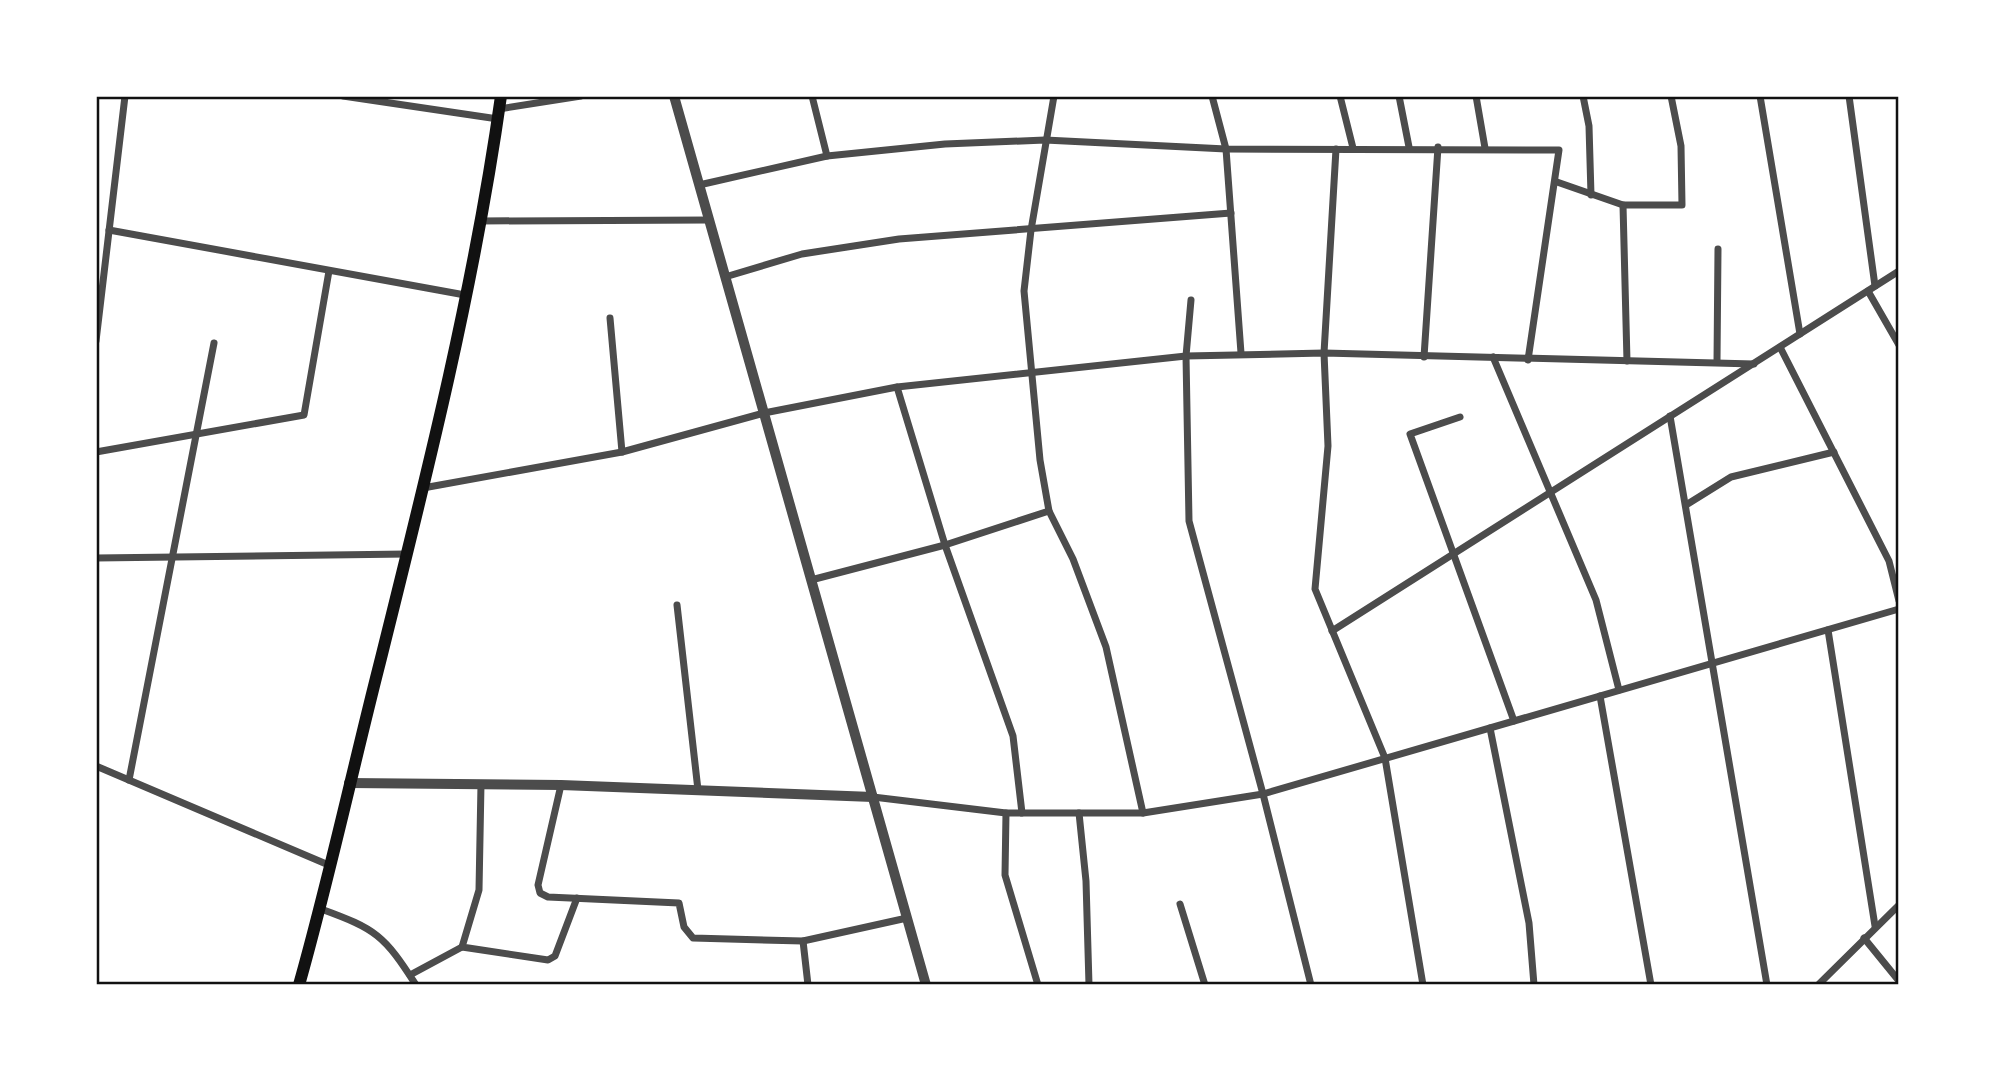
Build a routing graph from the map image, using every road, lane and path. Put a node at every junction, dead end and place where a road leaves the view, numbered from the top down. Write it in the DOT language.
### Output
graph roads {
  1 [pos="125,96"];
  2 [pos="343,96"];
  3 [pos="581,96"];
  4 [pos="674,96"];
  5 [pos="812,96"];
  6 [pos="1054,96"];
  7 [pos="1212,96"];
  8 [pos="1340,96"];
  9 [pos="1399,96"];
  10 [pos="1476,96"];
  11 [pos="1583,96"];
  12 [pos="1671,96"];
  13 [pos="1760,96"];
  14 [pos="1849,96"];
  15 [pos="500,108"];
  16 [pos="1045,141"];
  17 [pos="1409,147"];
  18 [pos="1438,147"];
  19 [pos="1353,148"];
  20 [pos="1485,148"];
  21 [pos="1226,149"];
  22 [pos="1336,149"];
  23 [pos="827,156"];
  24 [pos="1557,182"];
  25 [pos="699,186"];
  26 [pos="1591,195"];
  27 [pos="1623,205"];
  28 [pos="1231,213"];
  29 [pos="709,220"];
  30 [pos="480,221"];
  31 [pos="109,230"];
  32 [pos="1031,230"];
  33 [pos="1718,249"];
  34 [pos="329,271"];
  35 [pos="1899,271"];
  36 [pos="725,277"];
  37 [pos="1871,289"];
  38 [pos="464,295"];
  39 [pos="1191,300"];
  40 [pos="610,318"];
  41 [pos="97,320"];
  42 [pos="1800,334"];
  43 [pos="96,341"];
  44 [pos="214,343"];
  45 [pos="1899,345"];
  46 [pos="1780,346"];
  47 [pos="1241,353"];
  48 [pos="1324,354"];
  49 [pos="1186,356"];
  50 [pos="1424,357"];
  51 [pos="1493,357"];
  52 [pos="1528,360"];
  53 [pos="1627,361"];
  54 [pos="1717,362"];
  55 [pos="1754,363"];
  56 [pos="1033,372"];
  57 [pos="897,387"];
  58 [pos="764,413"];
  59 [pos="1670,416"];
  60 [pos="1460,417"];
  61 [pos="197,434"];
  62 [pos="96,452"];
  63 [pos="622,452"];
  64 [pos="1834,452"];
  65 [pos="423,488"];
  66 [pos="1550,492"];
  67 [pos="1686,505"];
  68 [pos="1049,511"];
  69 [pos="945,545"];
  70 [pos="1455,553"];
  71 [pos="407,554"];
  72 [pos="173,557"];
  73 [pos="96,558"];
  74 [pos="811,580"];
  75 [pos="1899,601"];
  76 [pos="677,605"];
  77 [pos="1899,609"];
  78 [pos="1828,630"];
  79 [pos="1332,631"];
  80 [pos="1714,663"];
  81 [pos="1619,690"];
  82 [pos="1600,696"];
  83 [pos="1514,721"];
  84 [pos="1490,728"];
  85 [pos="1385,758"];
  86 [pos="96,766"];
  87 [pos="129,780"];
  88 [pos="349,783"];
  89 [pos="481,785"];
  90 [pos="561,785"];
  91 [pos="698,790"];
  92 [pos="1263,794"];
  93 [pos="873,797"];
  94 [pos="1006,813"];
  95 [pos="1022,813"];
  96 [pos="1079,813"];
  97 [pos="1143,813"];
  98 [pos="331,866"];
  99 [pos="577,898"];
  100 [pos="1180,904"];
  101 [pos="1899,905"];
  102 [pos="321,909"];
  103 [pos="907,918"];
  104 [pos="1875,926"];
  105 [pos="1864,938"];
  106 [pos="803,941"];
  107 [pos="462,947"];
  108 [pos="410,975"];
  109 [pos="1899,981"];
  110 [pos="299,985"];
  111 [pos="416,985"];
  112 [pos="808,985"];
  113 [pos="926,985"];
  114 [pos="1038,985"];
  115 [pos="1089,985"];
  116 [pos="1205,985"];
  117 [pos="1311,985"];
  118 [pos="1423,985"];
  119 [pos="1534,985"];
  120 [pos="1651,985"];
  121 [pos="1767,985"];
  122 [pos="1818,985"];
  1 -- 31 [label="street"];
  2 -- 15 [label="street"];
  3 -- 15 [label="street"];
  4 -- 25 [label="street"];
  5 -- 23 [label="street"];
  6 -- 16 [label="street"];
  7 -- 21 [label="street"];
  8 -- 19 [label="street"];
  9 -- 17 [label="street"];
  10 -- 20 [label="street"];
  11 -- 26 [label="street"];
  12 -- 27 [label="street"];
  13 -- 42 [label="street"];
  14 -- 37 [label="street"];
  15 -- 30 [label="main road"];
  16 -- 21 [label="street"];
  16 -- 23 [label="street"];
  16 -- 32 [label="street"];
  17 -- 18 [label="street"];
  17 -- 19 [label="street"];
  18 -- 20 [label="street"];
  18 -- 50 [label="street"];
  19 -- 22 [label="street"];
  20 -- 24 [label="street"];
  21 -- 22 [label="street"];
  21 -- 28 [label="street"];
  22 -- 48 [label="street"];
  23 -- 25 [label="street"];
  24 -- 26 [label="street"];
  24 -- 52 [label="street"];
  25 -- 29 [label="street"];
  26 -- 27 [label="street"];
  27 -- 53 [label="street"];
  28 -- 32 [label="street"];
  28 -- 47 [label="street"];
  29 -- 30 [label="street"];
  29 -- 36 [label="street"];
  30 -- 38 [label="main road"];
  31 -- 34 [label="street"];
  31 -- 41 [label="street"];
  32 -- 36 [label="street"];
  32 -- 56 [label="street"];
  33 -- 54 [label="street"];
  34 -- 38 [label="street"];
  34 -- 61 [label="street"];
  35 -- 37 [label="street"];
  36 -- 58 [label="street"];
  37 -- 42 [label="street"];
  37 -- 45 [label="street"];
  38 -- 65 [label="main road"];
  39 -- 49 [label="street"];
  40 -- 63 [label="street"];
  41 -- 43 [label="street"];
  42 -- 46 [label="street"];
  44 -- 61 [label="street"];
  46 -- 55 [label="street"];
  46 -- 64 [label="street"];
  47 -- 48 [label="street"];
  47 -- 49 [label="street"];
  48 -- 50 [label="street"];
  48 -- 79 [label="street"];
  49 -- 56 [label="street"];
  49 -- 92 [label="street"];
  50 -- 51 [label="street"];
  51 -- 52 [label="street"];
  51 -- 66 [label="street"];
  52 -- 53 [label="street"];
  53 -- 54 [label="street"];
  54 -- 55 [label="street"];
  55 -- 59 [label="street"];
  56 -- 57 [label="street"];
  56 -- 68 [label="street"];
  57 -- 58 [label="street"];
  57 -- 69 [label="street"];
  58 -- 63 [label="street"];
  58 -- 74 [label="street"];
  59 -- 66 [label="street"];
  59 -- 67 [label="street"];
  60 -- 70 [label="street"];
  61 -- 62 [label="street"];
  61 -- 72 [label="street"];
  63 -- 65 [label="street"];
  64 -- 67 [label="street"];
  64 -- 75 [label="street"];
  65 -- 71 [label="main road"];
  66 -- 70 [label="street"];
  66 -- 81 [label="street"];
  67 -- 80 [label="street"];
  68 -- 69 [label="street"];
  68 -- 97 [label="street"];
  69 -- 74 [label="street"];
  69 -- 95 [label="street"];
  70 -- 79 [label="street"];
  70 -- 83 [label="street"];
  71 -- 72 [label="street"];
  71 -- 88 [label="main road"];
  72 -- 73 [label="street"];
  72 -- 87 [label="street"];
  74 -- 93 [label="street"];
  76 -- 91 [label="street"];
  77 -- 78 [label="street"];
  78 -- 80 [label="street"];
  78 -- 104 [label="street"];
  79 -- 85 [label="street"];
  80 -- 81 [label="street"];
  80 -- 121 [label="street"];
  81 -- 82 [label="street"];
  82 -- 83 [label="street"];
  82 -- 120 [label="street"];
  83 -- 84 [label="street"];
  84 -- 85 [label="street"];
  84 -- 119 [label="street"];
  85 -- 92 [label="street"];
  85 -- 118 [label="street"];
  86 -- 87 [label="street"];
  87 -- 98 [label="street"];
  88 -- 89 [label="street"];
  88 -- 98 [label="main road"];
  89 -- 90 [label="street"];
  89 -- 107 [label="street"];
  90 -- 91 [label="street"];
  90 -- 99 [label="street"];
  91 -- 93 [label="street"];
  92 -- 97 [label="street"];
  92 -- 117 [label="street"];
  93 -- 94 [label="street"];
  93 -- 103 [label="street"];
  94 -- 95 [label="street"];
  94 -- 114 [label="street"];
  95 -- 96 [label="street"];
  96 -- 97 [label="street"];
  96 -- 115 [label="street"];
  98 -- 102 [label="main road"];
  99 -- 106 [label="street"];
  99 -- 107 [label="street"];
  100 -- 116 [label="street"];
  101 -- 104 [label="street"];
  102 -- 108 [label="street"];
  102 -- 110 [label="main road"];
  103 -- 106 [label="street"];
  103 -- 113 [label="street"];
  104 -- 105 [label="street"];
  105 -- 109 [label="street"];
  105 -- 122 [label="street"];
  106 -- 112 [label="street"];
  107 -- 108 [label="street"];
  108 -- 111 [label="street"];
}
